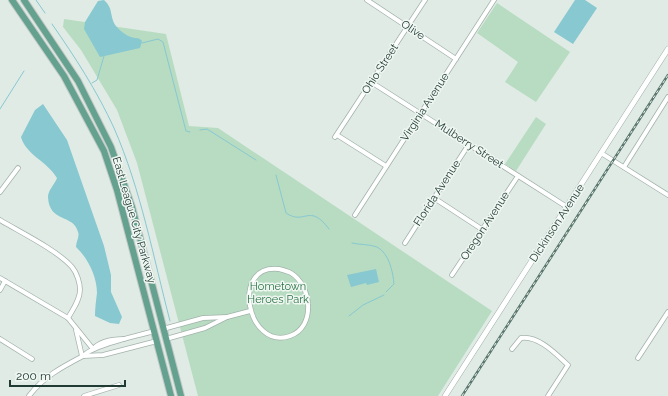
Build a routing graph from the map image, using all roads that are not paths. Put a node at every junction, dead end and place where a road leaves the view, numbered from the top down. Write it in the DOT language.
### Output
graph roads {
  1 [pos="12,0"];
  2 [pos="24,0"];
  3 [pos="425,0"];
  4 [pos="494,0"];
  5 [pos="368,1"];
  6 [pos="408,26"];
  7 [pos="668,49"];
  8 [pos="456,60"];
  9 [pos="371,82"];
  10 [pos="668,97"];
  11 [pos="420,113"];
  12 [pos="469,144"];
  13 [pos="601,154"];
  14 [pos="386,166"];
  15 [pos="624,167"];
  16 [pos="18,168"];
  17 [pos="518,176"];
  18 [pos="0,192"];
  19 [pos="668,195"];
  20 [pos="434,198"];
  21 [pos="567,207"];
  22 [pos="355,215"];
  23 [pos="0,220"];
  24 [pos="483,230"];
  25 [pos="405,243"];
  26 [pos="452,275"];
  27 [pos="0,278"];
  28 [pos="5,281"];
  29 [pos="0,290"];
  30 [pos="250,311"];
  31 [pos="668,312"];
  32 [pos="227,317"];
  33 [pos="68,318"];
  34 [pos="191,322"];
  35 [pos="75,326"];
  36 [pos="163,329"];
  37 [pos="154,331"];
  38 [pos="194,331"];
  39 [pos="0,339"];
  40 [pos="166,339"];
  41 [pos="157,341"];
  42 [pos="93,349"];
  43 [pos="512,349"];
  44 [pos="83,356"];
  45 [pos="638,358"];
  46 [pos="32,359"];
  47 [pos="119,385"];
  48 [pos="29,396"];
  49 [pos="84,396"];
  50 [pos="171,396"];
  51 [pos="181,396"];
  52 [pos="445,396"];
  53 [pos="548,396"];
  1 -- 37 [label="main road, East League City Parkway"];
  2 -- 36 [label="main road, East League City Parkway"];
  3 -- 6 [label="street, Ohio Street"];
  4 -- 8 [label="street, Virginia Avenue"];
  5 -- 6 [label="street, Olive"];
  6 -- 8 [label="street, Olive"];
  6 -- 9 [label="street, Ohio Street"];
  7 -- 13 [label="street, Dickinson Avenue"];
  8 -- 11 [label="street, Virginia Avenue"];
  9 -- 11 [label="street, Mulberry Street"];
  9 -- 14 [label="street, Ohio Street"];
  10 -- 15 [label="street"];
  11 -- 12 [label="street, Mulberry Street"];
  11 -- 14 [label="street, Virginia Avenue"];
  12 -- 17 [label="street, Mulberry Street"];
  12 -- 20 [label="street, Florida Avenue"];
  13 -- 15 [label="street"];
  13 -- 21 [label="street, Dickinson Avenue"];
  14 -- 22 [label="street, Virginia Avenue"];
  15 -- 19 [label="street"];
  16 -- 18 [label="street"];
  17 -- 21 [label="street, Mulberry Street"];
  17 -- 24 [label="street, Oregon Avenue"];
  20 -- 24 [label="street"];
  20 -- 25 [label="street, Florida Avenue"];
  21 -- 52 [label="street, Dickinson Avenue"];
  23 -- 33 [label="street"];
  24 -- 26 [label="street, Oregon Avenue"];
  27 -- 28 [label="street"];
  28 -- 29 [label="street"];
  28 -- 33 [label="street"];
  30 -- 30 [label="street"];
  30 -- 32 [label="street"];
  31 -- 45 [label="street"];
  32 -- 34 [label="street"];
  32 -- 38 [label="street"];
  33 -- 35 [label="street"];
  34 -- 36 [label="street"];
  34 -- 38 [label="street"];
  35 -- 42 [label="street"];
  35 -- 44 [label="street"];
  36 -- 37 [label="main road"];
  36 -- 40 [label="main road, East League City Parkway"];
  37 -- 41 [label="main road, East League City Parkway"];
  37 -- 42 [label="street"];
  38 -- 40 [label="street"];
  39 -- 46 [label="street"];
  40 -- 41 [label="main road"];
  40 -- 51 [label="main road, East League City Parkway"];
  41 -- 44 [label="street"];
  41 -- 50 [label="main road, East League City Parkway"];
  42 -- 44 [label="street"];
  43 -- 53 [label="street"];
  44 -- 48 [label="street"];
  47 -- 49 [label="street"];
}
